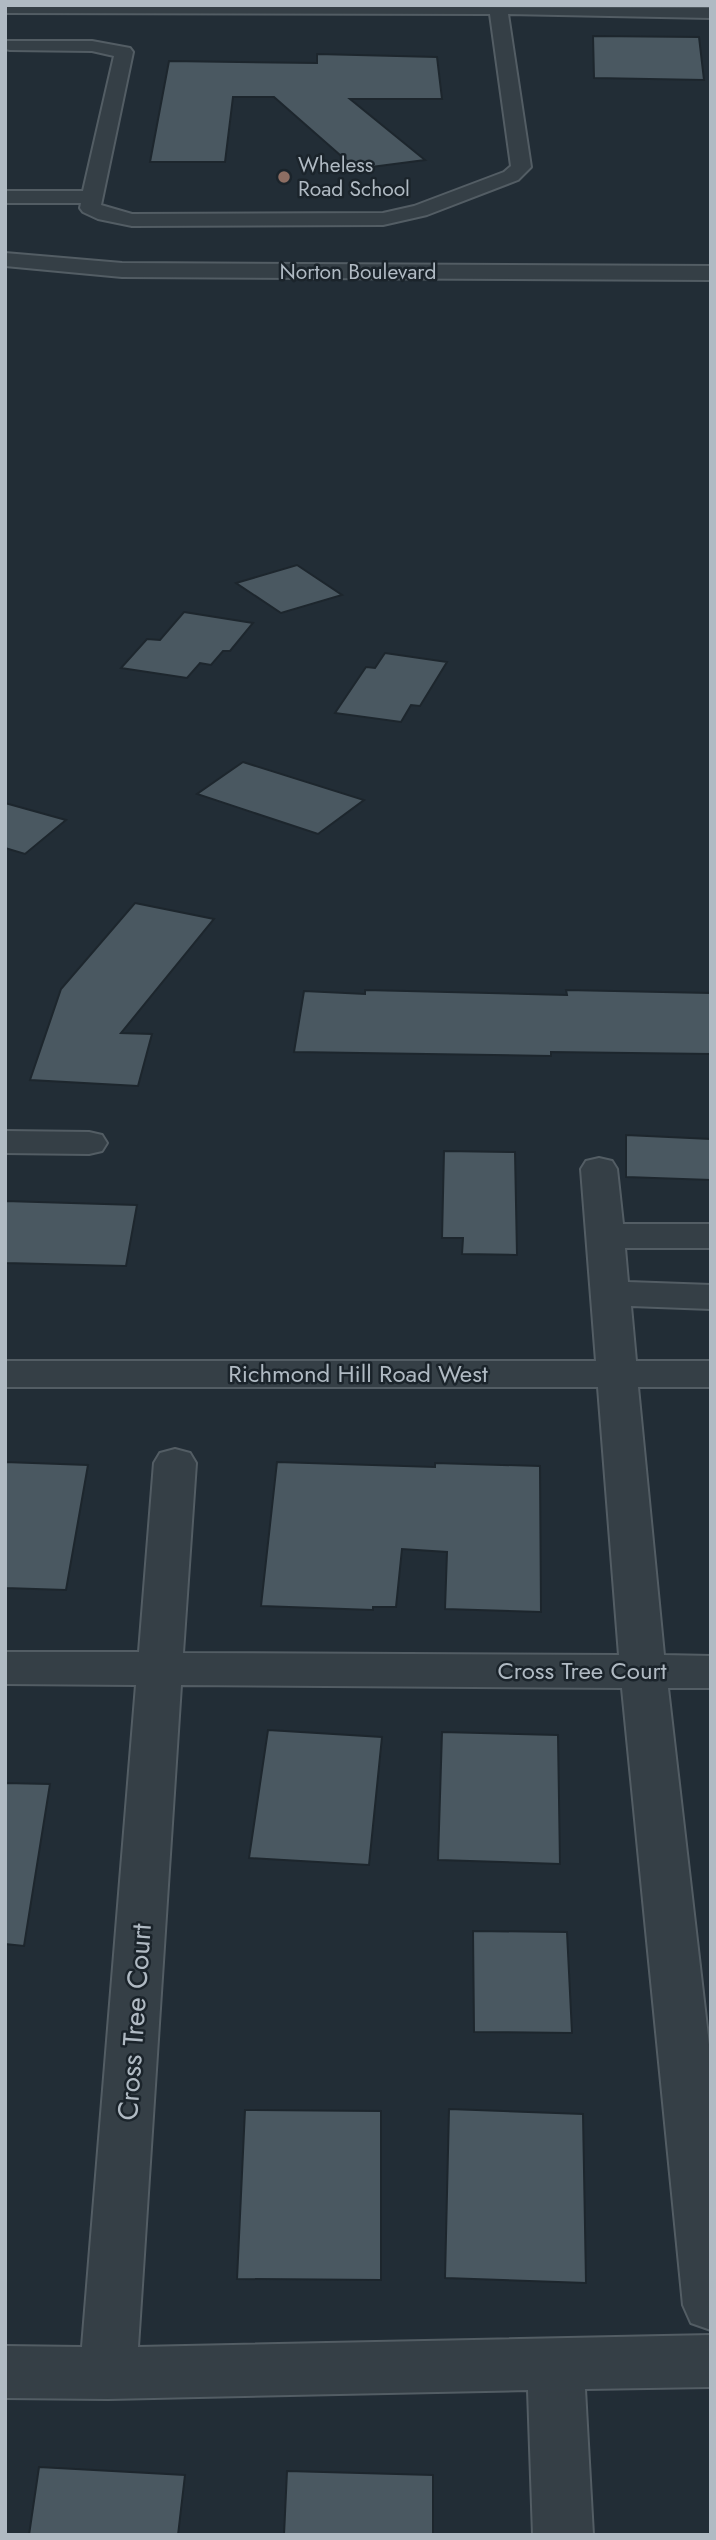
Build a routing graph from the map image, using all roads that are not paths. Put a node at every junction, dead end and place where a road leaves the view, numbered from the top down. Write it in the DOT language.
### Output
graph roads {
  1 [pos="451,7"];
  2 [pos="563,8"];
  3 [pos="498,9"];
  4 [pos="707,22"];
  5 [pos="15,26"];
  6 [pos="5,197"];
  7 [pos="93,197"];
  8 [pos="5,260"];
  9 [pos="711,273"];
  10 [pos="5,1142"];
  11 [pos="89,1143"];
  12 [pos="599,1169"];
  13 [pos="605,1236"];
  14 [pos="711,1236"];
  15 [pos="610,1293"];
  16 [pos="711,1297"];
  17 [pos="5,1374"];
  18 [pos="616,1374"];
  19 [pos="711,1374"];
  20 [pos="175,1463"];
  21 [pos="5,1668"];
  22 [pos="159,1671"];
  23 [pos="643,1671"];
  24 [pos="711,1672"];
  25 [pos="711,2305"];
  26 [pos="711,2361"];
  27 [pos="555,2363"];
  28 [pos="5,2372"];
  29 [pos="108,2373"];
  30 [pos="563,2535"];
  1 -- 3 [label="street"];
  1 -- 5 [label="street"];
  2 -- 3 [label="street"];
  2 -- 4 [label="street"];
  3 -- 7 [label="street"];
  5 -- 7 [label="street"];
  6 -- 7 [label="street"];
  8 -- 9 [label="street, Norton Boulevard"];
  10 -- 11 [label="street"];
  12 -- 13 [label="street"];
  13 -- 14 [label="street"];
  13 -- 15 [label="street"];
  15 -- 16 [label="street"];
  15 -- 18 [label="street"];
  17 -- 18 [label="street, Richmond Hill Road West"];
  18 -- 19 [label="street, Richmond Hill Road West"];
  18 -- 23 [label="street"];
  20 -- 22 [label="street, Cross Tree Court"];
  21 -- 22 [label="street, Cross Tree Court"];
  22 -- 23 [label="street, Cross Tree Court"];
  22 -- 29 [label="street, Cross Tree Court"];
  23 -- 24 [label="street, Cross Tree Court"];
  23 -- 25 [label="street"];
  26 -- 27 [label="street"];
  27 -- 29 [label="street"];
  27 -- 30 [label="street"];
  28 -- 29 [label="street"];
}
